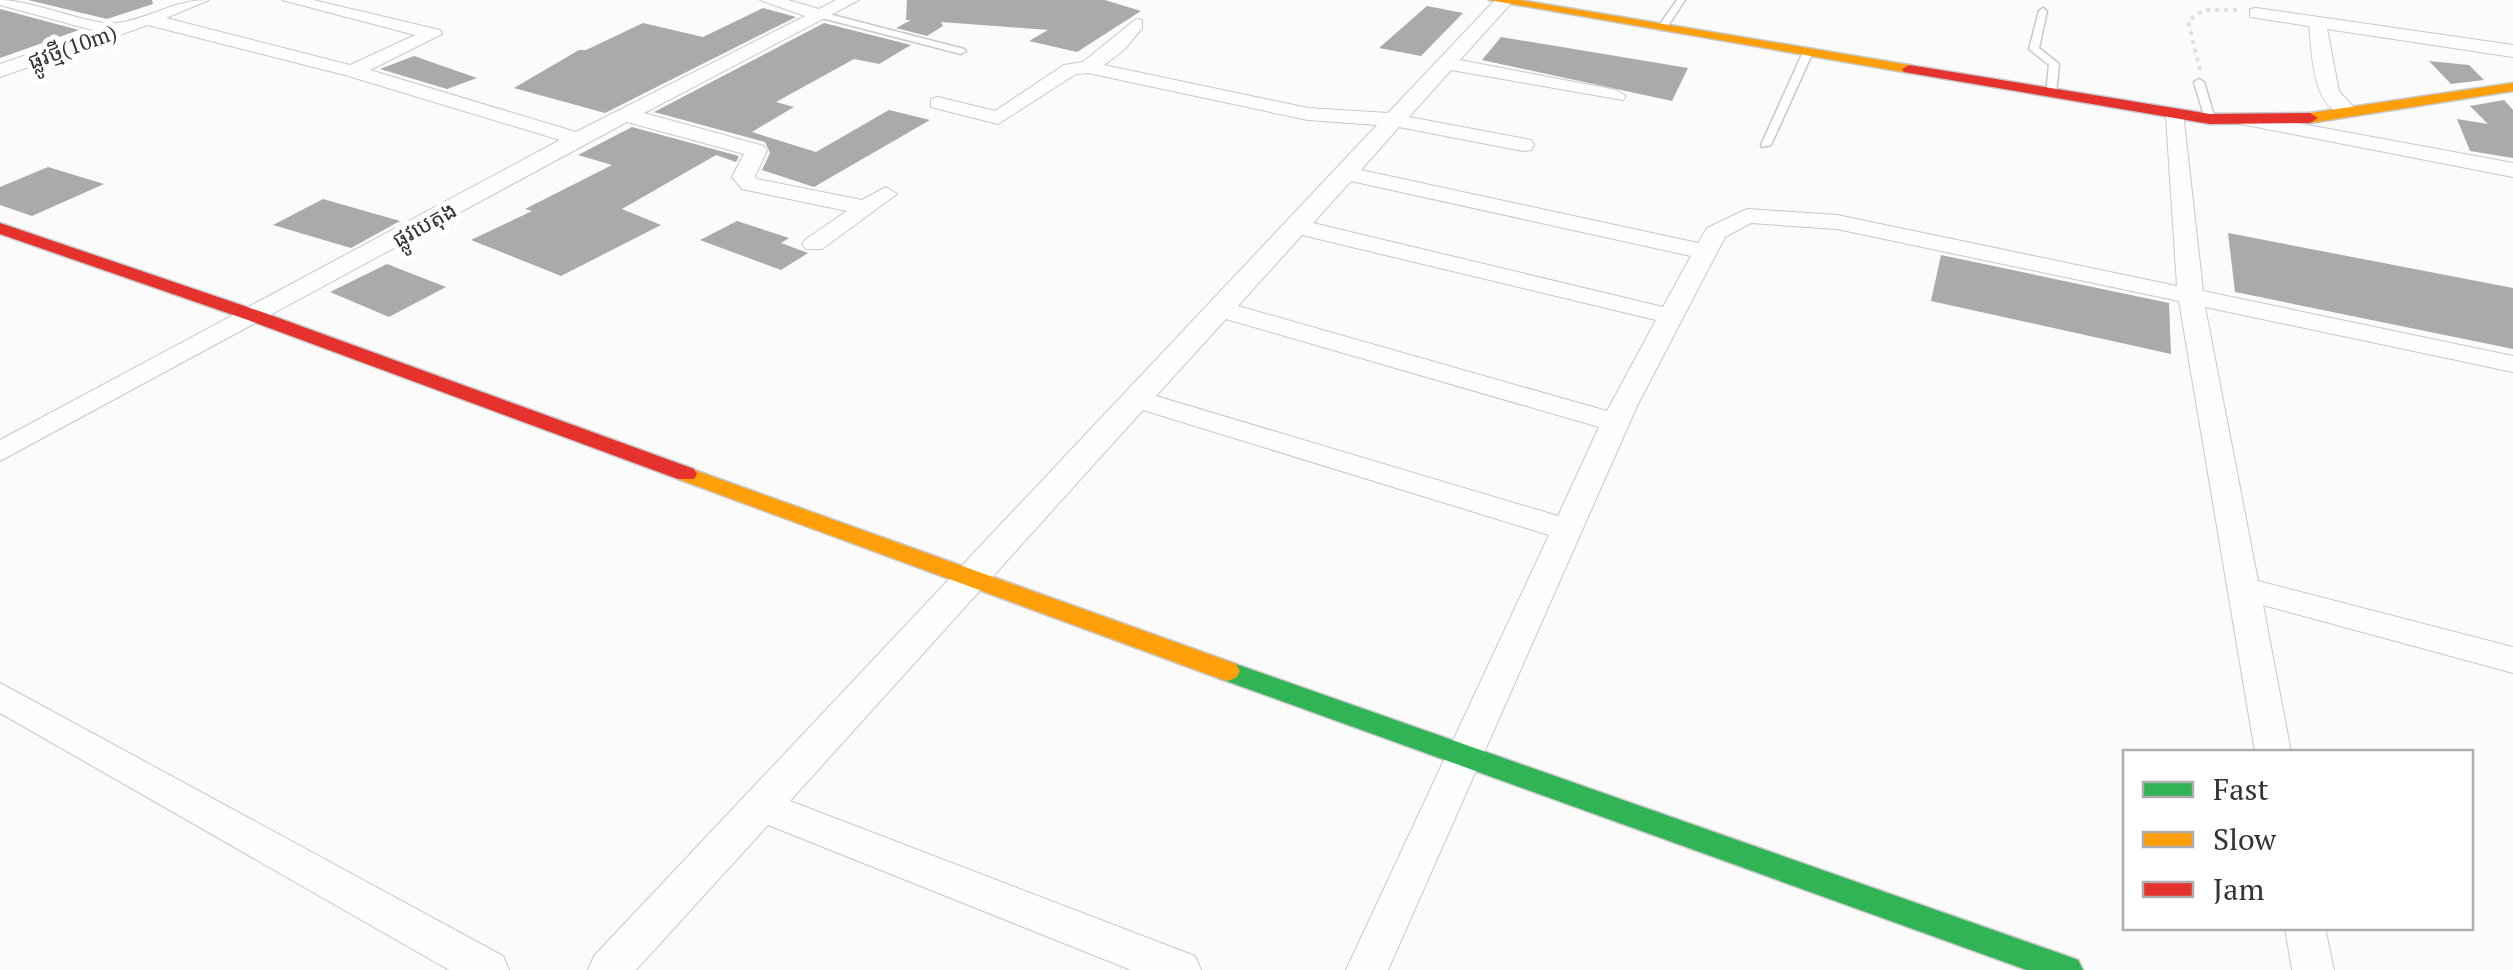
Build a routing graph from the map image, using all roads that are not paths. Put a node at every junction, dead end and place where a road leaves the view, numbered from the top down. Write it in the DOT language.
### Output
graph roads {
  1 [pos="1,0"];
  2 [pos="200,0"];
  3 [pos="291,0"];
  4 [pos="769,0"];
  5 [pos="850,0"];
  6 [pos="1501,0"];
  7 [pos="1681,0"];
  8 [pos="2042,11"];
  9 [pos="2256,13"];
  10 [pos="820,16"];
  11 [pos="147,19"];
  12 [pos="2317,22"];
  13 [pos="1136,24"];
  14 [pos="1662,28"];
  15 [pos="115,30"];
  16 [pos="961,51"];
  17 [pos="2513,51"];
  18 [pos="1808,52"];
  19 [pos="1446,63"];
  20 [pos="1088,67"];
  21 [pos="0,71"];
  22 [pos="352,71"];
  23 [pos="2198,82"];
  24 [pos="2513,86"];
  25 [pos="2051,94"];
  26 [pos="1616,96"];
  27 [pos="938,103"];
  28 [pos="2348,112"];
  29 [pos="626,115"];
  30 [pos="2176,116"];
  31 [pos="2210,119"];
  32 [pos="1394,120"];
  33 [pos="2248,120"];
  34 [pos="578,140"];
  35 [pos="1766,145"];
  36 [pos="1523,146"];
  37 [pos="2513,170"];
  38 [pos="1344,173"];
  39 [pos="1296,226"];
  40 [pos="0,228"];
  41 [pos="814,244"];
  42 [pos="1704,252"];
  43 [pos="2190,299"];
  44 [pos="1220,309"];
  45 [pos="255,316"];
  46 [pos="1670,316"];
  47 [pos="2513,364"];
  48 [pos="1136,399"];
  49 [pos="1616,423"];
  50 [pos="0,452"];
  51 [pos="1568,530"];
  52 [pos="970,580"];
  53 [pos="2242,588"];
  54 [pos="2513,660"];
  55 [pos="0,696"];
  56 [pos="2273,750"];
  57 [pos="1465,758"];
  58 [pos="762,806"];
  59 [pos="2305,930"];
  60 [pos="488,970"];
  61 [pos="609,970"];
  62 [pos="1180,970"];
  63 [pos="1367,970"];
  64 [pos="2067,970"];
  65 [pos="2313,970"];
  1 -- 15 [label="street"];
  2 -- 11 [label="street, ផ្លូវថ្មី(10m)"];
  3 -- 22 [label="street"];
  4 -- 10 [label="street"];
  5 -- 10 [label="street, ផ្លូវបេតុង"];
  6 -- 14 [label="street"];
  6 -- 19 [label="street"];
  7 -- 14 [label="lane"];
  8 -- 25 [label="lane"];
  9 -- 12 [label="street"];
  10 -- 16 [label="lane"];
  10 -- 29 [label="street, ផ្លូវបេតុង"];
  11 -- 15 [label="street, ផ្លូវថ្មី(10m)"];
  11 -- 22 [label="street"];
  12 -- 17 [label="street"];
  12 -- 28 [label="street"];
  13 -- 20 [label="street"];
  14 -- 18 [label="street"];
  15 -- 21 [label="street, ផ្លូវថ្មី(10m)"];
  18 -- 25 [label="street"];
  18 -- 35 [label="lane"];
  19 -- 26 [label="street"];
  19 -- 32 [label="street"];
  20 -- 27 [label="street"];
  20 -- 32 [label="street"];
  22 -- 34 [label="street"];
  23 -- 31 [label="lane"];
  24 -- 28 [label="street"];
  25 -- 30 [label="street"];
  28 -- 33 [label="street"];
  29 -- 34 [label="street, ផ្លូវបេតុង"];
  29 -- 41 [label="street"];
  30 -- 31 [label="street"];
  30 -- 43 [label="street"];
  31 -- 33 [label="street"];
  32 -- 36 [label="street"];
  32 -- 38 [label="street"];
  33 -- 37 [label="street"];
  34 -- 45 [label="street, ផ្លូវបេតុង"];
  38 -- 39 [label="street"];
  38 -- 42 [label="street"];
  39 -- 44 [label="street"];
  39 -- 46 [label="street"];
  40 -- 45 [label="street"];
  42 -- 43 [label="street"];
  42 -- 46 [label="street"];
  43 -- 47 [label="street"];
  43 -- 53 [label="street"];
  44 -- 48 [label="street"];
  44 -- 49 [label="street"];
  45 -- 50 [label="street, ផ្លូវបេតុង"];
  45 -- 52 [label="street"];
  46 -- 49 [label="street"];
  48 -- 51 [label="street"];
  48 -- 52 [label="street"];
  49 -- 51 [label="street"];
  51 -- 57 [label="street"];
  52 -- 57 [label="street"];
  52 -- 58 [label="street"];
  53 -- 54 [label="street"];
  53 -- 56 [label="street"];
  55 -- 60 [label="street"];
  57 -- 63 [label="street"];
  57 -- 64 [label="street"];
  58 -- 61 [label="street"];
  58 -- 62 [label="street"];
  59 -- 65 [label="street"];
}
